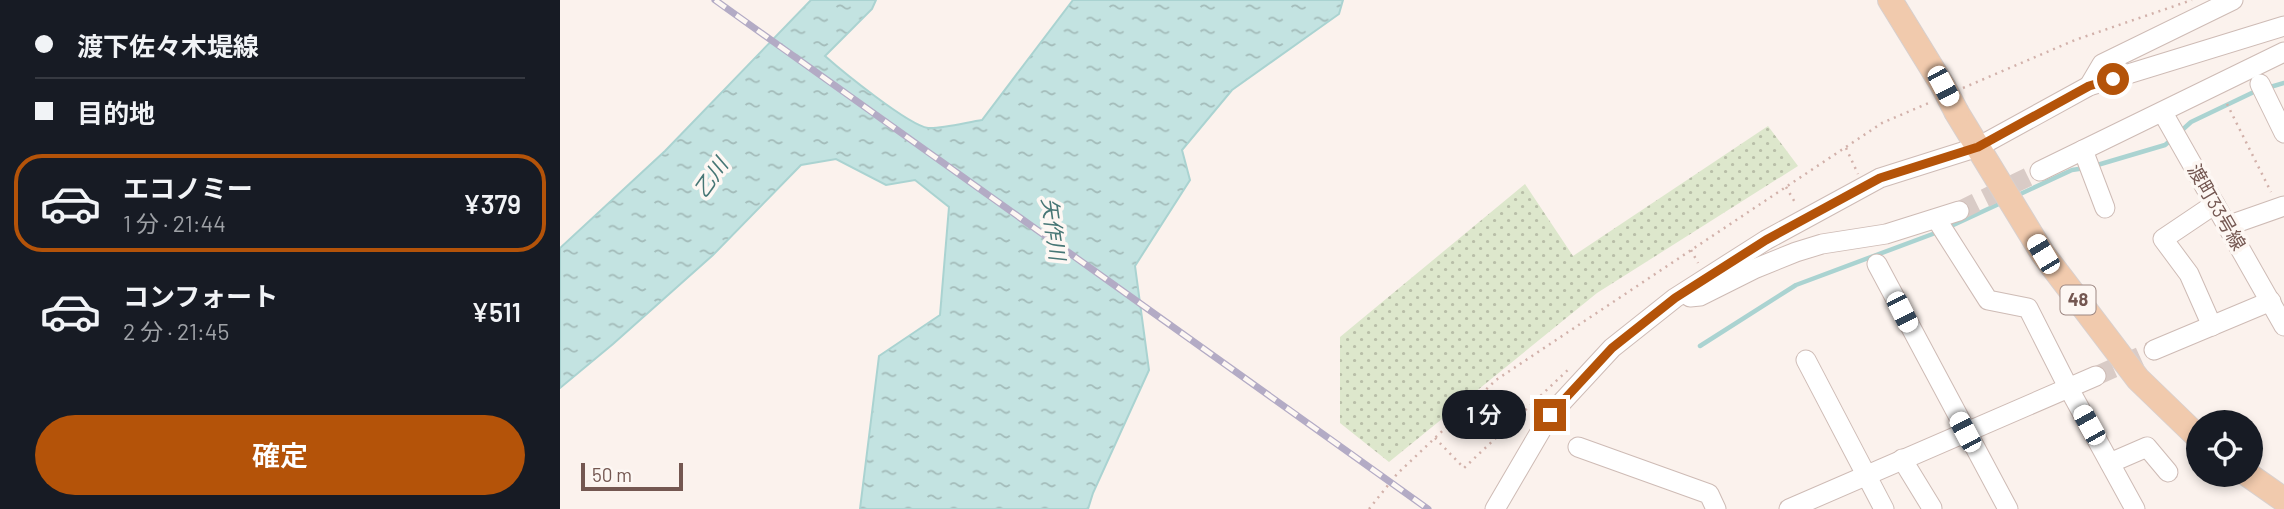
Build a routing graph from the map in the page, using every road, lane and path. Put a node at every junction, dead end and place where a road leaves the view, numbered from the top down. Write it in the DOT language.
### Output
graph roads {
  1 [pos="1890,0"];
  2 [pos="2192,0"];
  3 [pos="2233,0"];
  4 [pos="2284,26"];
  5 [pos="2284,52"];
  6 [pos="2260,84"];
  7 [pos="2089,86"];
  8 [pos="1949,97"];
  9 [pos="2227,104"];
  10 [pos="2163,113"];
  11 [pos="2284,133"];
  12 [pos="1846,147"];
  13 [pos="1978,147"];
  14 [pos="2084,150"];
  15 [pos="2040,171"];
  16 [pos="1864,186"];
  17 [pos="1786,187"];
  18 [pos="2215,204"];
  19 [pos="2281,207"];
  20 [pos="2105,208"];
  21 [pos="1959,211"];
  22 [pos="1805,219"];
  23 [pos="1937,220"];
  24 [pos="2227,226"];
  25 [pos="1877,264"];
  26 [pos="1675,298"];
  27 [pos="2271,301"];
  28 [pos="2212,326"];
  29 [pos="2284,326"];
  30 [pos="2154,350"];
  31 [pos="1807,360"];
  32 [pos="1580,363"];
  33 [pos="2096,376"];
  34 [pos="2068,387"];
  35 [pos="2186,425"];
  36 [pos="1965,432"];
  37 [pos="1435,438"];
  38 [pos="1578,447"];
  39 [pos="1902,459"];
  40 [pos="2110,463"];
  41 [pos="2168,472"];
  42 [pos="1866,475"];
  43 [pos="2263,485"];
  44 [pos="2284,500"];
  45 [pos="1932,508"];
  46 [pos="1369,509"];
  47 [pos="1495,509"];
  48 [pos="1716,509"];
  49 [pos="1789,509"];
  50 [pos="1884,509"];
  51 [pos="2008,509"];
  52 [pos="2135,509"];
  1 -- 8 [label="main road, 48"];
  2 -- 8 [label="path"];
  3 -- 7 [label="street"];
  4 -- 7 [label="street"];
  5 -- 10 [label="street"];
  6 -- 11 [label="street"];
  7 -- 13 [label="street"];
  8 -- 12 [label="path"];
  8 -- 13 [label="main road, 48"];
  9 -- 19 [label="path"];
  10 -- 14 [label="street"];
  10 -- 18 [label="street, 渡町33号線"];
  12 -- 16 [label="path"];
  12 -- 17 [label="path"];
  13 -- 16 [label="street"];
  13 -- 35 [label="main road, 48"];
  14 -- 15 [label="street"];
  14 -- 20 [label="street"];
  16 -- 22 [label="street"];
  17 -- 22 [label="path"];
  17 -- 37 [label="path"];
  18 -- 24 [label="street, 渡町33号線"];
  18 -- 28 [label="street"];
  19 -- 24 [label="street"];
  21 -- 23 [label="street"];
  22 -- 26 [label="street"];
  23 -- 26 [label="street"];
  23 -- 34 [label="street"];
  24 -- 27 [label="street, 渡町33号線"];
  25 -- 36 [label="street"];
  26 -- 47 [label="street"];
  27 -- 28 [label="street"];
  27 -- 29 [label="street, 渡町33号線"];
  28 -- 30 [label="street"];
  31 -- 42 [label="street"];
  32 -- 37 [label="path"];
  33 -- 34 [label="street"];
  34 -- 36 [label="street"];
  34 -- 40 [label="street"];
  36 -- 39 [label="street"];
  36 -- 51 [label="street"];
  37 -- 46 [label="path"];
  38 -- 48 [label="street"];
  39 -- 42 [label="street"];
  39 -- 45 [label="street"];
  40 -- 41 [label="street"];
  40 -- 52 [label="street"];
  42 -- 49 [label="street"];
  42 -- 50 [label="street"];
  43 -- 44 [label="main road"];
}
